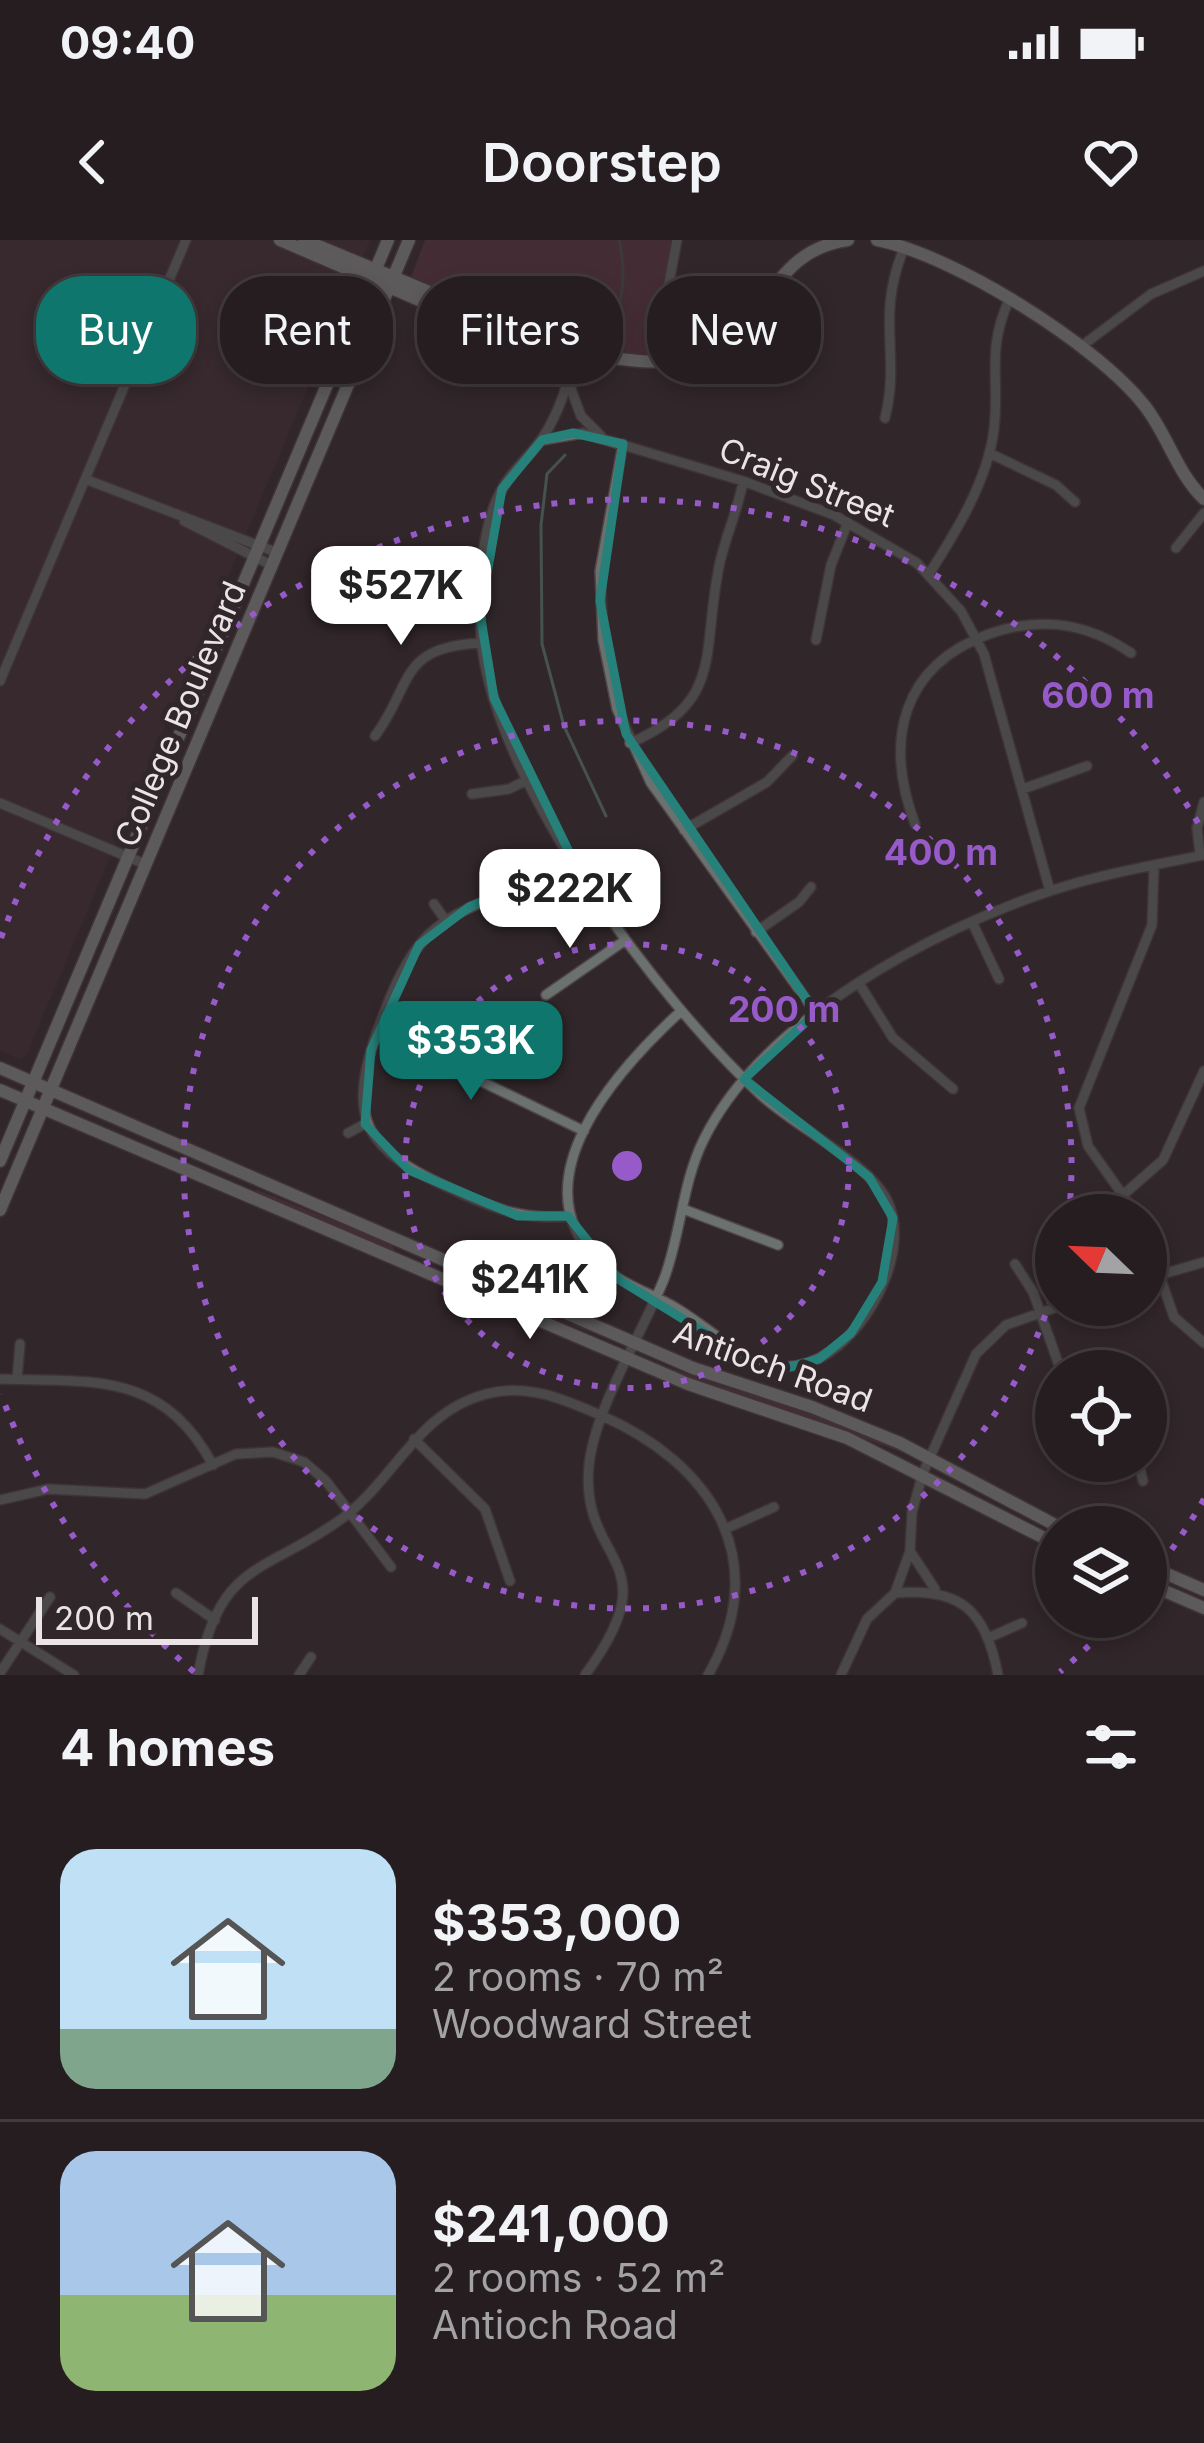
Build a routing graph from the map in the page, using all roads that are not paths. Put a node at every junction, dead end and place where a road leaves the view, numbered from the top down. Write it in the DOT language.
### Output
graph roads {
  1 [pos="186,240"];
  2 [pos="280,240"];
  3 [pos="304,240"];
  4 [pos="388,240"];
  5 [pos="409,240"];
  6 [pos="676,240"];
  7 [pos="848,240"];
  8 [pos="877,240"];
  9 [pos="904,248"];
  10 [pos="1204,271"];
  11 [pos="373,275"];
  12 [pos="670,276"];
  13 [pos="781,276"];
  14 [pos="393,278"];
  15 [pos="1009,300"];
  16 [pos="1083,345"];
  17 [pos="349,384"];
  18 [pos="566,384"];
  19 [pos="569,384"];
  20 [pos="885,418"];
  21 [pos="603,439"];
  22 [pos="542,440"];
  23 [pos="622,444"];
  24 [pos="988,453"];
  25 [pos="86,479"];
  26 [pos="743,481"];
  27 [pos="1204,499"];
  28 [pos="1075,502"];
  29 [pos="1204,513"];
  30 [pos="848,522"];
  31 [pos="1176,548"];
  32 [pos="257,551"];
  33 [pos="275,559"];
  34 [pos="929,574"];
  35 [pos="977,639"];
  36 [pos="816,640"];
  37 [pos="482,643"];
  38 [pos="1131,653"];
  39 [pos="0,681"];
  40 [pos="375,736"];
  41 [pos="630,742"];
  42 [pos="792,756"];
  43 [pos="1088,766"];
  44 [pos="529,779"];
  45 [pos="1023,789"];
  46 [pos="472,794"];
  47 [pos="1204,802"];
  48 [pos="0,803"];
  49 [pos="915,824"];
  50 [pos="684,830"];
  51 [pos="1202,855"];
  52 [pos="128,857"];
  53 [pos="574,863"];
  54 [pos="145,864"];
  55 [pos="1154,866"];
  56 [pos="811,887"];
  57 [pos="1050,891"];
  58 [pos="434,904"];
  59 [pos="446,920"];
  60 [pos="972,922"];
  61 [pos="757,932"];
  62 [pos="624,941"];
  63 [pos="998,979"];
  64 [pos="860,985"];
  65 [pos="546,994"];
  66 [pos="680,1011"];
  67 [pos="816,1013"];
  68 [pos="377,1030"];
  69 [pos="0,1068"];
  70 [pos="1202,1079"];
  71 [pos="745,1080"];
  72 [pos="33,1082"];
  73 [pos="953,1088"];
  74 [pos="51,1089"];
  75 [pos="0,1090"];
  76 [pos="25,1100"];
  77 [pos="43,1108"];
  78 [pos="365,1124"];
  79 [pos="584,1131"];
  80 [pos="347,1133"];
  81 [pos="0,1161"];
  82 [pos="1123,1194"];
  83 [pos="1125,1194"];
  84 [pos="683,1209"];
  85 [pos="0,1210"];
  86 [pos="570,1216"];
  87 [pos="778,1245"];
  88 [pos="1204,1262"];
  89 [pos="1015,1264"];
  90 [pos="1167,1274"];
  91 [pos="656,1298"];
  92 [pos="1167,1298"];
  93 [pos="1035,1304"];
  94 [pos="1035,1314"];
  95 [pos="1204,1343"];
  96 [pos="20,1344"];
  97 [pos="637,1344"];
  98 [pos="630,1359"];
  99 [pos="0,1378"];
  100 [pos="17,1378"];
  101 [pos="604,1417"];
  102 [pos="414,1439"];
  103 [pos="930,1457"];
  104 [pos="213,1465"];
  105 [pos="923,1473"];
  106 [pos="0,1500"];
  107 [pos="774,1507"];
  108 [pos="348,1514"];
  109 [pos="1035,1514"];
  110 [pos="724,1528"];
  111 [pos="1035,1533"];
  112 [pos="910,1551"];
  113 [pos="391,1568"];
  114 [pos="1167,1574"];
  115 [pos="509,1581"];
  116 [pos="935,1589"];
  117 [pos="1204,1590"];
  118 [pos="1167,1592"];
  119 [pos="176,1593"];
  120 [pos="895,1593"];
  121 [pos="50,1597"];
  122 [pos="1204,1609"];
  123 [pos="215,1620"];
  124 [pos="1022,1623"];
  125 [pos="0,1630"];
  126 [pos="988,1638"];
  127 [pos="20,1645"];
  128 [pos="311,1657"];
  129 [pos="0,1673"];
  130 [pos="845,1674"];
  131 [pos="74,1675"];
  132 [pos="198,1675"];
  133 [pos="299,1675"];
  134 [pos="585,1675"];
  135 [pos="708,1675"];
  136 [pos="998,1675"];
  1 -- 25 [label="street"];
  2 -- 11 [label="main road"];
  3 -- 11 [label="main road"];
  4 -- 11 [label="main road, College Boulevard"];
  5 -- 14 [label="main road, College Boulevard"];
  6 -- 12 [label="street"];
  7 -- 13 [label="main road"];
  8 -- 9 [label="main road"];
  9 -- 15 [label="main road"];
  9 -- 20 [label="street"];
  10 -- 16 [label="street"];
  11 -- 32 [label="main road, College Boulevard"];
  15 -- 16 [label="main road"];
  15 -- 24 [label="street"];
  16 -- 27 [label="main road"];
  17 -- 33 [label="main road, College Boulevard"];
  18 -- 22 [label="street"];
  19 -- 21 [label="street"];
  21 -- 22 [label="street, Craig Street"];
  21 -- 23 [label="street, Craig Street"];
  22 -- 37 [label="street"];
  23 -- 26 [label="street, Craig Street"];
  23 -- 41 [label="street"];
  24 -- 28 [label="street"];
  24 -- 34 [label="street"];
  25 -- 32 [label="street"];
  25 -- 39 [label="street"];
  26 -- 30 [label="street, Craig Street"];
  26 -- 41 [label="street"];
  29 -- 31 [label="street"];
  30 -- 34 [label="street, Craig Street"];
  30 -- 36 [label="street"];
  32 -- 33 [label="street"];
  32 -- 52 [label="main road, College Boulevard"];
  33 -- 54 [label="main road, College Boulevard"];
  34 -- 35 [label="street, Craig Street"];
  35 -- 38 [label="street"];
  35 -- 45 [label="street, Craig Street"];
  35 -- 49 [label="street"];
  37 -- 40 [label="street"];
  37 -- 44 [label="street"];
  41 -- 50 [label="street"];
  42 -- 50 [label="street"];
  43 -- 45 [label="street"];
  44 -- 46 [label="street"];
  44 -- 53 [label="street"];
  45 -- 57 [label="street, Craig Street"];
  47 -- 51 [label="street"];
  48 -- 52 [label="street"];
  50 -- 61 [label="street"];
  51 -- 55 [label="street"];
  52 -- 54 [label="street"];
  52 -- 72 [label="main road, College Boulevard"];
  53 -- 59 [label="street"];
  53 -- 62 [label="street"];
  54 -- 74 [label="main road, College Boulevard"];
  55 -- 57 [label="street"];
  55 -- 82 [label="street"];
  56 -- 61 [label="street"];
  57 -- 60 [label="street"];
  58 -- 59 [label="street"];
  59 -- 68 [label="street"];
  60 -- 63 [label="street"];
  60 -- 64 [label="street"];
  61 -- 67 [label="street"];
  62 -- 65 [label="street"];
  62 -- 66 [label="street"];
  64 -- 67 [label="street"];
  64 -- 73 [label="street"];
  66 -- 71 [label="street"];
  66 -- 79 [label="street"];
  67 -- 71 [label="street"];
  68 -- 78 [label="street"];
  68 -- 79 [label="street"];
  69 -- 72 [label="main road, Antioch Road"];
  70 -- 83 [label="street"];
  71 -- 84 [label="street"];
  71 -- 91 [label="street"];
  72 -- 74 [label="main road, Antioch Road"];
  72 -- 76 [label="main road, College Boulevard"];
  74 -- 77 [label="main road, College Boulevard"];
  74 -- 97 [label="main road, Antioch Road"];
  75 -- 76 [label="main road, Antioch Road"];
  76 -- 77 [label="main road, Antioch Road"];
  76 -- 81 [label="main road, College Boulevard"];
  77 -- 85 [label="main road, College Boulevard"];
  77 -- 98 [label="main road, Antioch Road"];
  78 -- 80 [label="street"];
  78 -- 86 [label="street"];
  79 -- 86 [label="street"];
  84 -- 87 [label="street"];
  84 -- 91 [label="street"];
  86 -- 91 [label="street"];
  88 -- 90 [label="street"];
  89 -- 93 [label="street"];
  91 -- 97 [label="street"];
  92 -- 95 [label="street"];
  94 -- 103 [label="street"];
  96 -- 100 [label="street"];
  97 -- 98 [label="street"];
  97 -- 103 [label="main road, Antioch Road"];
  98 -- 101 [label="street"];
  98 -- 105 [label="main road, Antioch Road"];
  99 -- 100 [label="street"];
  100 -- 104 [label="street"];
  101 -- 102 [label="street"];
  101 -- 110 [label="street"];
  101 -- 134 [label="street"];
  102 -- 108 [label="street"];
  102 -- 115 [label="street"];
  103 -- 105 [label="street"];
  103 -- 109 [label="main road, Antioch Road"];
  104 -- 106 [label="street"];
  104 -- 108 [label="street"];
  105 -- 111 [label="main road, Antioch Road"];
  105 -- 112 [label="street"];
  107 -- 110 [label="street"];
  108 -- 113 [label="street"];
  108 -- 123 [label="street"];
  110 -- 135 [label="street"];
  112 -- 116 [label="street"];
  112 -- 120 [label="street"];
  114 -- 117 [label="main road"];
  116 -- 120 [label="street"];
  116 -- 126 [label="street"];
  118 -- 122 [label="main road"];
  119 -- 123 [label="street"];
  120 -- 130 [label="street"];
  121 -- 127 [label="street"];
  123 -- 132 [label="street"];
  124 -- 126 [label="street"];
  125 -- 127 [label="street"];
  126 -- 136 [label="street"];
  127 -- 129 [label="street"];
  127 -- 131 [label="street"];
  128 -- 133 [label="street"];
}
